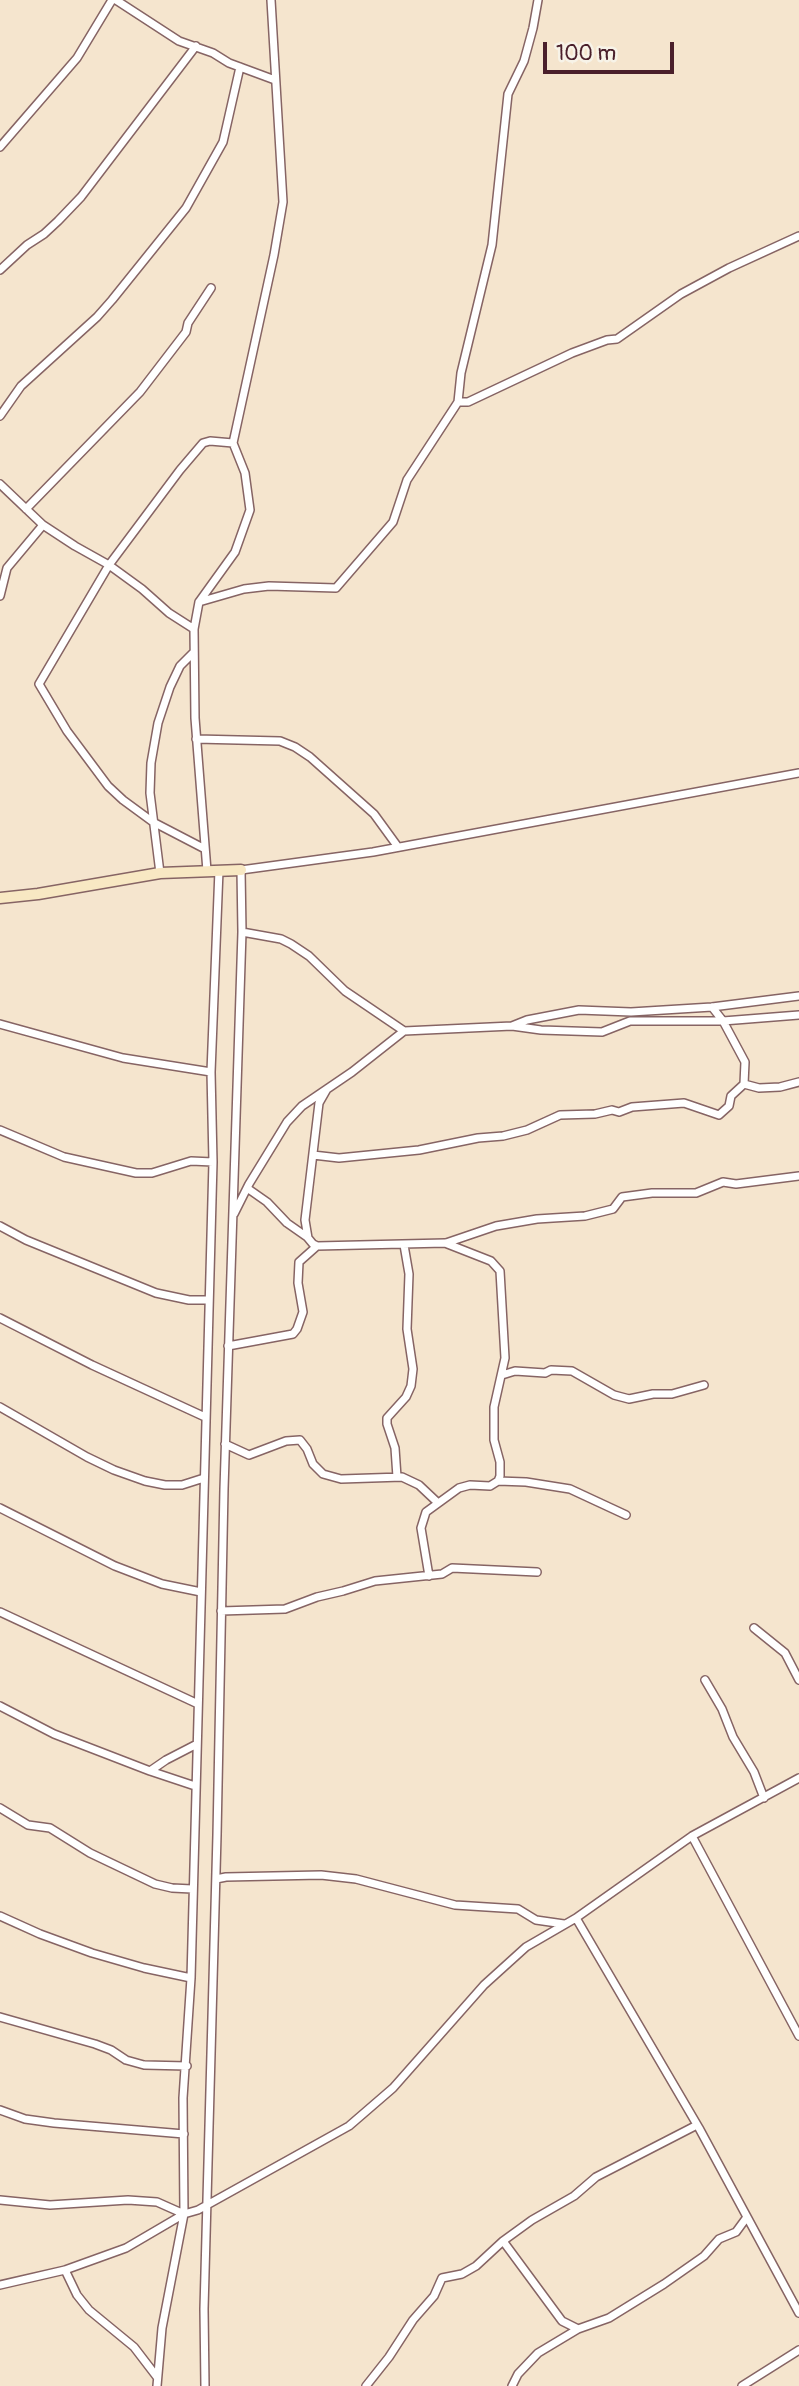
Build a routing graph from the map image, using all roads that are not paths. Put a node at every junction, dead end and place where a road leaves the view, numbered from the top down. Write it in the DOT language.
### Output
graph roads {
  1 [pos="114,0"];
  2 [pos="271,0"];
  3 [pos="538,0"];
  4 [pos="196,46"];
  5 [pos="240,67"];
  6 [pos="275,80"];
  7 [pos="0,148"];
  8 [pos="799,236"];
  9 [pos="0,270"];
  10 [pos="211,288"];
  11 [pos="458,402"];
  12 [pos="0,416"];
  13 [pos="233,443"];
  14 [pos="0,484"];
  15 [pos="26,509"];
  16 [pos="43,524"];
  17 [pos="109,565"];
  18 [pos="0,597"];
  19 [pos="199,601"];
  20 [pos="194,629"];
  21 [pos="193,653"];
  22 [pos="197,739"];
  23 [pos="799,774"];
  24 [pos="153,822"];
  25 [pos="398,847"];
  26 [pos="205,849"];
  27 [pos="219,870"];
  28 [pos="242,870"];
  29 [pos="207,871"];
  30 [pos="160,873"];
  31 [pos="0,898"];
  32 [pos="242,932"];
  33 [pos="799,996"];
  34 [pos="712,1007"];
  35 [pos="799,1015"];
  36 [pos="723,1021"];
  37 [pos="0,1024"];
  38 [pos="512,1026"];
  39 [pos="404,1031"];
  40 [pos="211,1072"];
  41 [pos="799,1082"];
  42 [pos="744,1084"];
  43 [pos="327,1089"];
  44 [pos="0,1130"];
  45 [pos="313,1155"];
  46 [pos="212,1162"];
  47 [pos="799,1176"];
  48 [pos="247,1188"];
  49 [pos="233,1218"];
  50 [pos="0,1226"];
  51 [pos="308,1238"];
  52 [pos="445,1243"];
  53 [pos="404,1245"];
  54 [pos="317,1246"];
  55 [pos="209,1300"];
  56 [pos="0,1318"];
  57 [pos="228,1346"];
  58 [pos="502,1375"];
  59 [pos="704,1385"];
  60 [pos="0,1407"];
  61 [pos="205,1417"];
  62 [pos="225,1444"];
  63 [pos="397,1477"];
  64 [pos="204,1478"];
  65 [pos="498,1481"];
  66 [pos="437,1502"];
  67 [pos="0,1508"];
  68 [pos="626,1515"];
  69 [pos="537,1572"];
  70 [pos="429,1576"];
  71 [pos="201,1592"];
  72 [pos="221,1611"];
  73 [pos="0,1612"];
  74 [pos="754,1628"];
  75 [pos="799,1680"];
  76 [pos="705,1681"];
  77 [pos="198,1704"];
  78 [pos="0,1706"];
  79 [pos="197,1744"];
  80 [pos="150,1771"];
  81 [pos="799,1778"];
  82 [pos="195,1786"];
  83 [pos="764,1798"];
  84 [pos="0,1808"];
  85 [pos="692,1836"];
  86 [pos="216,1879"];
  87 [pos="192,1889"];
  88 [pos="0,1916"];
  89 [pos="576,1918"];
  90 [pos="565,1925"];
  91 [pos="191,1979"];
  92 [pos="0,2017"];
  93 [pos="799,2036"];
  94 [pos="187,2067"];
  95 [pos="0,2110"];
  96 [pos="697,2125"];
  97 [pos="184,2134"];
  98 [pos="0,2200"];
  99 [pos="207,2204"];
  100 [pos="184,2214"];
  101 [pos="747,2217"];
  102 [pos="503,2241"];
  103 [pos="65,2270"];
  104 [pos="0,2285"];
  105 [pos="799,2313"];
  106 [pos="578,2329"];
  107 [pos="799,2350"];
  108 [pos="757,2376"];
  109 [pos="157,2377"];
  110 [pos="158,2386"];
  111 [pos="205,2386"];
  112 [pos="366,2386"];
  113 [pos="512,2386"];
  114 [pos="742,2386"];
  115 [pos="752,2386"];
  1 -- 4 [label="street"];
  1 -- 7 [label="street"];
  2 -- 6 [label="street"];
  3 -- 11 [label="street"];
  4 -- 5 [label="street"];
  4 -- 9 [label="street"];
  5 -- 6 [label="street"];
  5 -- 12 [label="street"];
  6 -- 13 [label="street"];
  8 -- 11 [label="street"];
  10 -- 15 [label="street"];
  11 -- 19 [label="street"];
  13 -- 17 [label="street"];
  13 -- 19 [label="street"];
  14 -- 15 [label="street"];
  15 -- 16 [label="street"];
  16 -- 17 [label="street"];
  16 -- 18 [label="street"];
  17 -- 20 [label="street"];
  17 -- 24 [label="street"];
  19 -- 20 [label="street"];
  20 -- 21 [label="street"];
  21 -- 22 [label="street"];
  21 -- 24 [label="street"];
  22 -- 25 [label="street"];
  22 -- 26 [label="street"];
  23 -- 25 [label="street"];
  24 -- 26 [label="street"];
  24 -- 30 [label="street"];
  25 -- 28 [label="street"];
  26 -- 29 [label="street"];
  27 -- 28 [label="street"];
  27 -- 29 [label="street"];
  27 -- 40 [label="street"];
  28 -- 32 [label="street"];
  29 -- 30 [label="street"];
  30 -- 31 [label="street"];
  32 -- 39 [label="street"];
  32 -- 49 [label="street"];
  33 -- 34 [label="street"];
  34 -- 36 [label="street"];
  34 -- 38 [label="street"];
  35 -- 36 [label="street"];
  36 -- 38 [label="street"];
  36 -- 42 [label="street"];
  37 -- 40 [label="street"];
  38 -- 39 [label="street"];
  39 -- 43 [label="street"];
  40 -- 46 [label="street"];
  41 -- 42 [label="street"];
  42 -- 45 [label="street"];
  43 -- 45 [label="street"];
  43 -- 48 [label="street"];
  44 -- 46 [label="street"];
  45 -- 51 [label="street"];
  46 -- 55 [label="street"];
  47 -- 52 [label="street"];
  48 -- 49 [label="street"];
  48 -- 51 [label="street"];
  49 -- 57 [label="street"];
  50 -- 55 [label="street"];
  51 -- 54 [label="street"];
  52 -- 53 [label="street"];
  52 -- 58 [label="street"];
  53 -- 54 [label="street"];
  53 -- 63 [label="street"];
  54 -- 57 [label="street"];
  55 -- 61 [label="street"];
  56 -- 61 [label="street"];
  57 -- 62 [label="street"];
  58 -- 59 [label="street"];
  58 -- 65 [label="street"];
  60 -- 64 [label="street"];
  61 -- 64 [label="street"];
  62 -- 63 [label="street"];
  62 -- 72 [label="street"];
  63 -- 66 [label="street"];
  64 -- 71 [label="street"];
  65 -- 66 [label="street"];
  65 -- 68 [label="street"];
  66 -- 70 [label="street"];
  67 -- 71 [label="street"];
  69 -- 70 [label="street"];
  70 -- 72 [label="street"];
  71 -- 77 [label="street"];
  72 -- 86 [label="street"];
  73 -- 77 [label="street"];
  74 -- 75 [label="street"];
  76 -- 83 [label="street"];
  77 -- 79 [label="street"];
  78 -- 80 [label="street"];
  79 -- 80 [label="street"];
  79 -- 82 [label="street"];
  80 -- 82 [label="street"];
  81 -- 83 [label="street"];
  82 -- 87 [label="street"];
  83 -- 85 [label="street"];
  84 -- 87 [label="street"];
  85 -- 89 [label="street"];
  85 -- 93 [label="street"];
  86 -- 90 [label="street"];
  86 -- 99 [label="street"];
  87 -- 91 [label="street"];
  88 -- 91 [label="street"];
  89 -- 90 [label="street"];
  89 -- 96 [label="street"];
  90 -- 99 [label="street"];
  91 -- 94 [label="street"];
  92 -- 94 [label="street"];
  94 -- 97 [label="street"];
  95 -- 97 [label="street"];
  96 -- 101 [label="street"];
  96 -- 102 [label="street"];
  97 -- 100 [label="street"];
  98 -- 100 [label="street"];
  99 -- 100 [label="street"];
  99 -- 111 [label="street"];
  100 -- 103 [label="street"];
  100 -- 109 [label="street"];
  101 -- 105 [label="street"];
  101 -- 106 [label="street"];
  102 -- 106 [label="street"];
  102 -- 112 [label="street"];
  103 -- 104 [label="street"];
  103 -- 109 [label="street"];
  106 -- 113 [label="street"];
  107 -- 108 [label="street"];
  108 -- 114 [label="street"];
  108 -- 115 [label="street"];
  109 -- 110 [label="street"];
}
